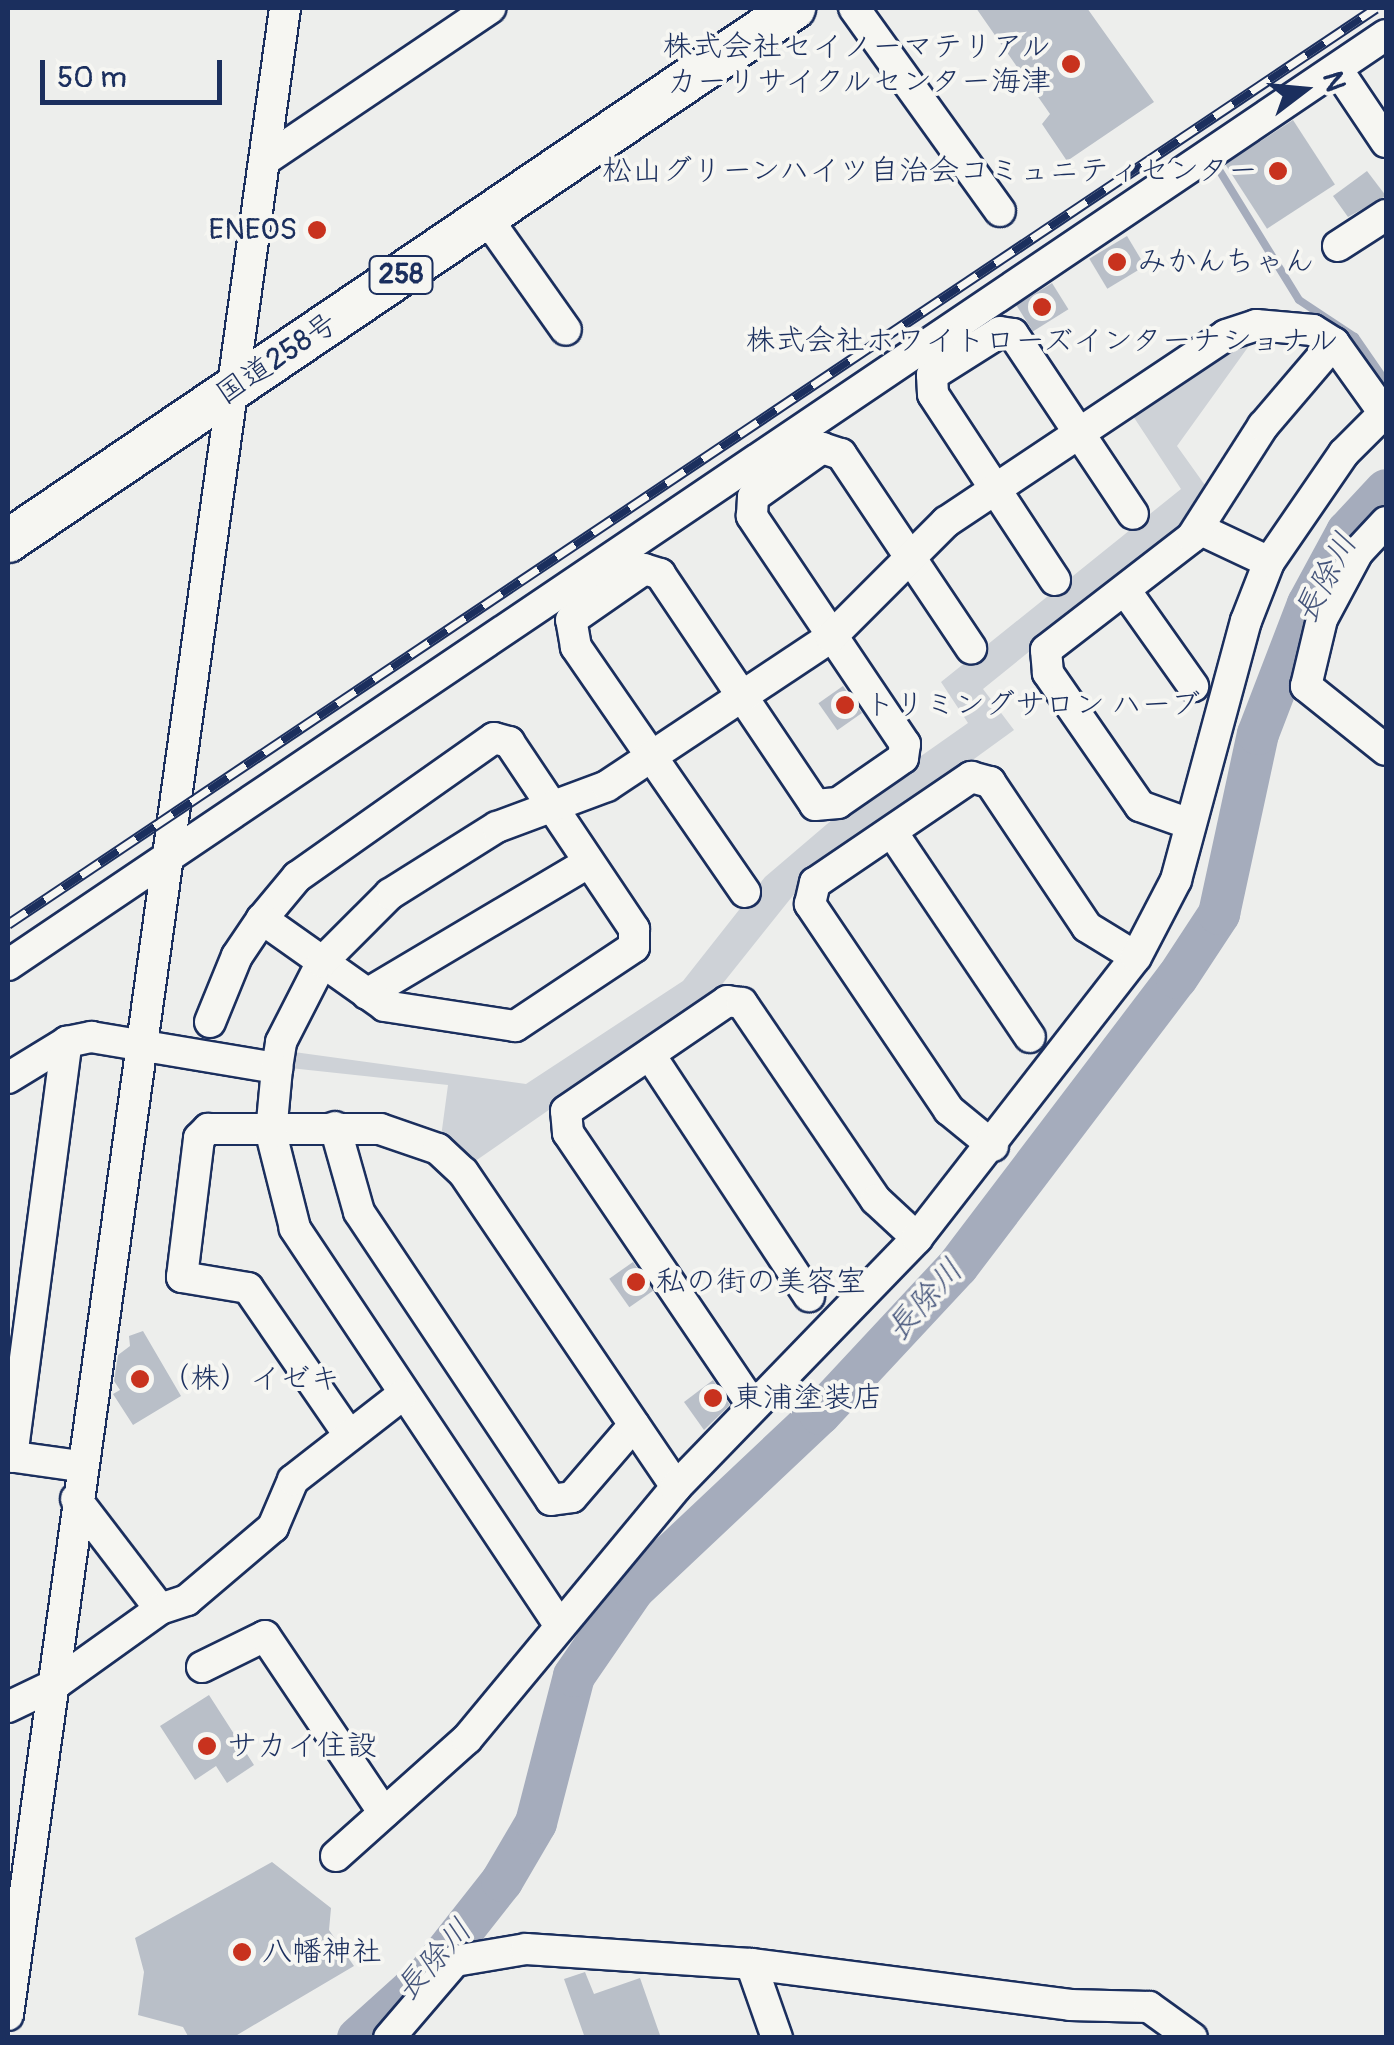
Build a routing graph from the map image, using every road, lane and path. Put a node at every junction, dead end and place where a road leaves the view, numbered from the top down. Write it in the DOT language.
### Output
graph roads {
  1 [pos="285,8"];
  2 [pos="490,8"];
  3 [pos="794,8"];
  4 [pos="854,8"];
  5 [pos="1386,35"];
  6 [pos="1337,68"];
  7 [pos="1386,142"];
  8 [pos="265,160"];
  9 [pos="1000,211"];
  10 [pos="1386,214"];
  11 [pos="486,217"];
  12 [pos="1338,246"];
  13 [pos="566,330"];
  14 [pos="1334,343"];
  15 [pos="234,388"];
  16 [pos="1385,412"];
  17 [pos="1080,433"];
  18 [pos="995,487"];
  19 [pos="1133,514"];
  20 [pos="1386,522"];
  21 [pos="1200,529"];
  22 [pos="8,541"];
  23 [pos="911,558"];
  24 [pos="1269,562"];
  25 [pos="1055,580"];
  26 [pos="1125,590"];
  27 [pos="832,637"];
  28 [pos="970,648"];
  29 [pos="1193,686"];
  30 [pos="742,698"];
  31 [pos="1386,750"];
  32 [pos="650,758"];
  33 [pos="552,805"];
  34 [pos="1190,824"];
  35 [pos="892,832"];
  36 [pos="166,856"];
  37 [pos="588,863"];
  38 [pos="745,892"];
  39 [pos="262,920"];
  40 [pos="1136,957"];
  41 [pos="322,962"];
  42 [pos="8,966"];
  43 [pos="368,994"];
  44 [pos="210,1022"];
  45 [pos="1030,1037"];
  46 [pos="67,1042"];
  47 [pos="138,1046"];
  48 [pos="650,1054"];
  49 [pos="277,1068"];
  50 [pos="8,1078"];
  51 [pos="334,1127"];
  52 [pos="271,1132"];
  53 [pos="993,1146"];
  54 [pos="917,1238"];
  55 [pos="809,1296"];
  56 [pos="401,1396"];
  57 [pos="753,1406"];
  58 [pos="634,1426"];
  59 [pos="349,1435"];
  60 [pos="10,1457"];
  61 [pos="80,1466"];
  62 [pos="676,1487"];
  63 [pos="76,1500"];
  64 [pos="160,1609"];
  65 [pos="558,1623"];
  66 [pos="202,1667"];
  67 [pos="54,1685"];
  68 [pos="8,1707"];
  69 [pos="384,1813"];
  70 [pos="336,1856"];
  71 [pos="751,1964"];
  72 [pos="8,2016"];
  73 [pos="390,2038"];
  74 [pos="778,2038"];
  75 [pos="1192,2038"];
  1 -- 8 [label="street"];
  2 -- 8 [label="street"];
  3 -- 11 [label="highway, 国道258号 / 258"];
  4 -- 9 [label="street"];
  5 -- 6 [label="street"];
  6 -- 7 [label="street"];
  6 -- 36 [label="street"];
  8 -- 15 [label="street"];
  10 -- 12 [label="street"];
  11 -- 13 [label="street"];
  11 -- 15 [label="highway, 国道258号 / 258"];
  14 -- 16 [label="street"];
  14 -- 17 [label="street"];
  14 -- 21 [label="street"];
  15 -- 22 [label="highway, 国道258号 / 258"];
  15 -- 36 [label="street"];
  16 -- 24 [label="street"];
  17 -- 18 [label="street"];
  17 -- 18 [label="street"];
  17 -- 19 [label="street"];
  18 -- 23 [label="street"];
  18 -- 25 [label="street"];
  20 -- 31 [label="street"];
  21 -- 24 [label="street"];
  21 -- 26 [label="street"];
  23 -- 27 [label="street"];
  23 -- 27 [label="street"];
  23 -- 28 [label="street"];
  24 -- 34 [label="street"];
  26 -- 29 [label="street"];
  26 -- 34 [label="street"];
  27 -- 30 [label="street"];
  27 -- 30 [label="street"];
  30 -- 32 [label="street"];
  30 -- 32 [label="street"];
  32 -- 33 [label="street"];
  32 -- 38 [label="street"];
  33 -- 37 [label="street"];
  33 -- 39 [label="street"];
  33 -- 41 [label="street"];
  34 -- 40 [label="street"];
  35 -- 40 [label="street"];
  35 -- 45 [label="street"];
  35 -- 53 [label="street"];
  36 -- 42 [label="street"];
  36 -- 47 [label="street"];
  37 -- 43 [label="street"];
  37 -- 43 [label="street"];
  39 -- 41 [label="street"];
  39 -- 44 [label="street"];
  40 -- 53 [label="street"];
  41 -- 43 [label="street"];
  41 -- 49 [label="street"];
  46 -- 47 [label="street"];
  46 -- 50 [label="street"];
  46 -- 60 [label="street"];
  47 -- 49 [label="street"];
  47 -- 61 [label="street"];
  48 -- 54 [label="street"];
  48 -- 55 [label="street"];
  48 -- 57 [label="street"];
  49 -- 52 [label="street"];
  51 -- 52 [label="street"];
  51 -- 58 [label="street"];
  51 -- 58 [label="street"];
  52 -- 56 [label="street"];
  52 -- 59 [label="street"];
  53 -- 54 [label="street"];
  54 -- 57 [label="street"];
  56 -- 59 [label="street"];
  56 -- 65 [label="street"];
  57 -- 62 [label="street"];
  58 -- 62 [label="street"];
  59 -- 64 [label="street"];
  60 -- 61 [label="street"];
  61 -- 63 [label="street"];
  62 -- 65 [label="street"];
  63 -- 64 [label="street"];
  63 -- 67 [label="street"];
  64 -- 67 [label="street"];
  65 -- 69 [label="street"];
  66 -- 69 [label="street"];
  67 -- 68 [label="street"];
  67 -- 72 [label="street"];
  69 -- 70 [label="street"];
  71 -- 73 [label="street"];
  71 -- 74 [label="street"];
  71 -- 75 [label="street"];
}
